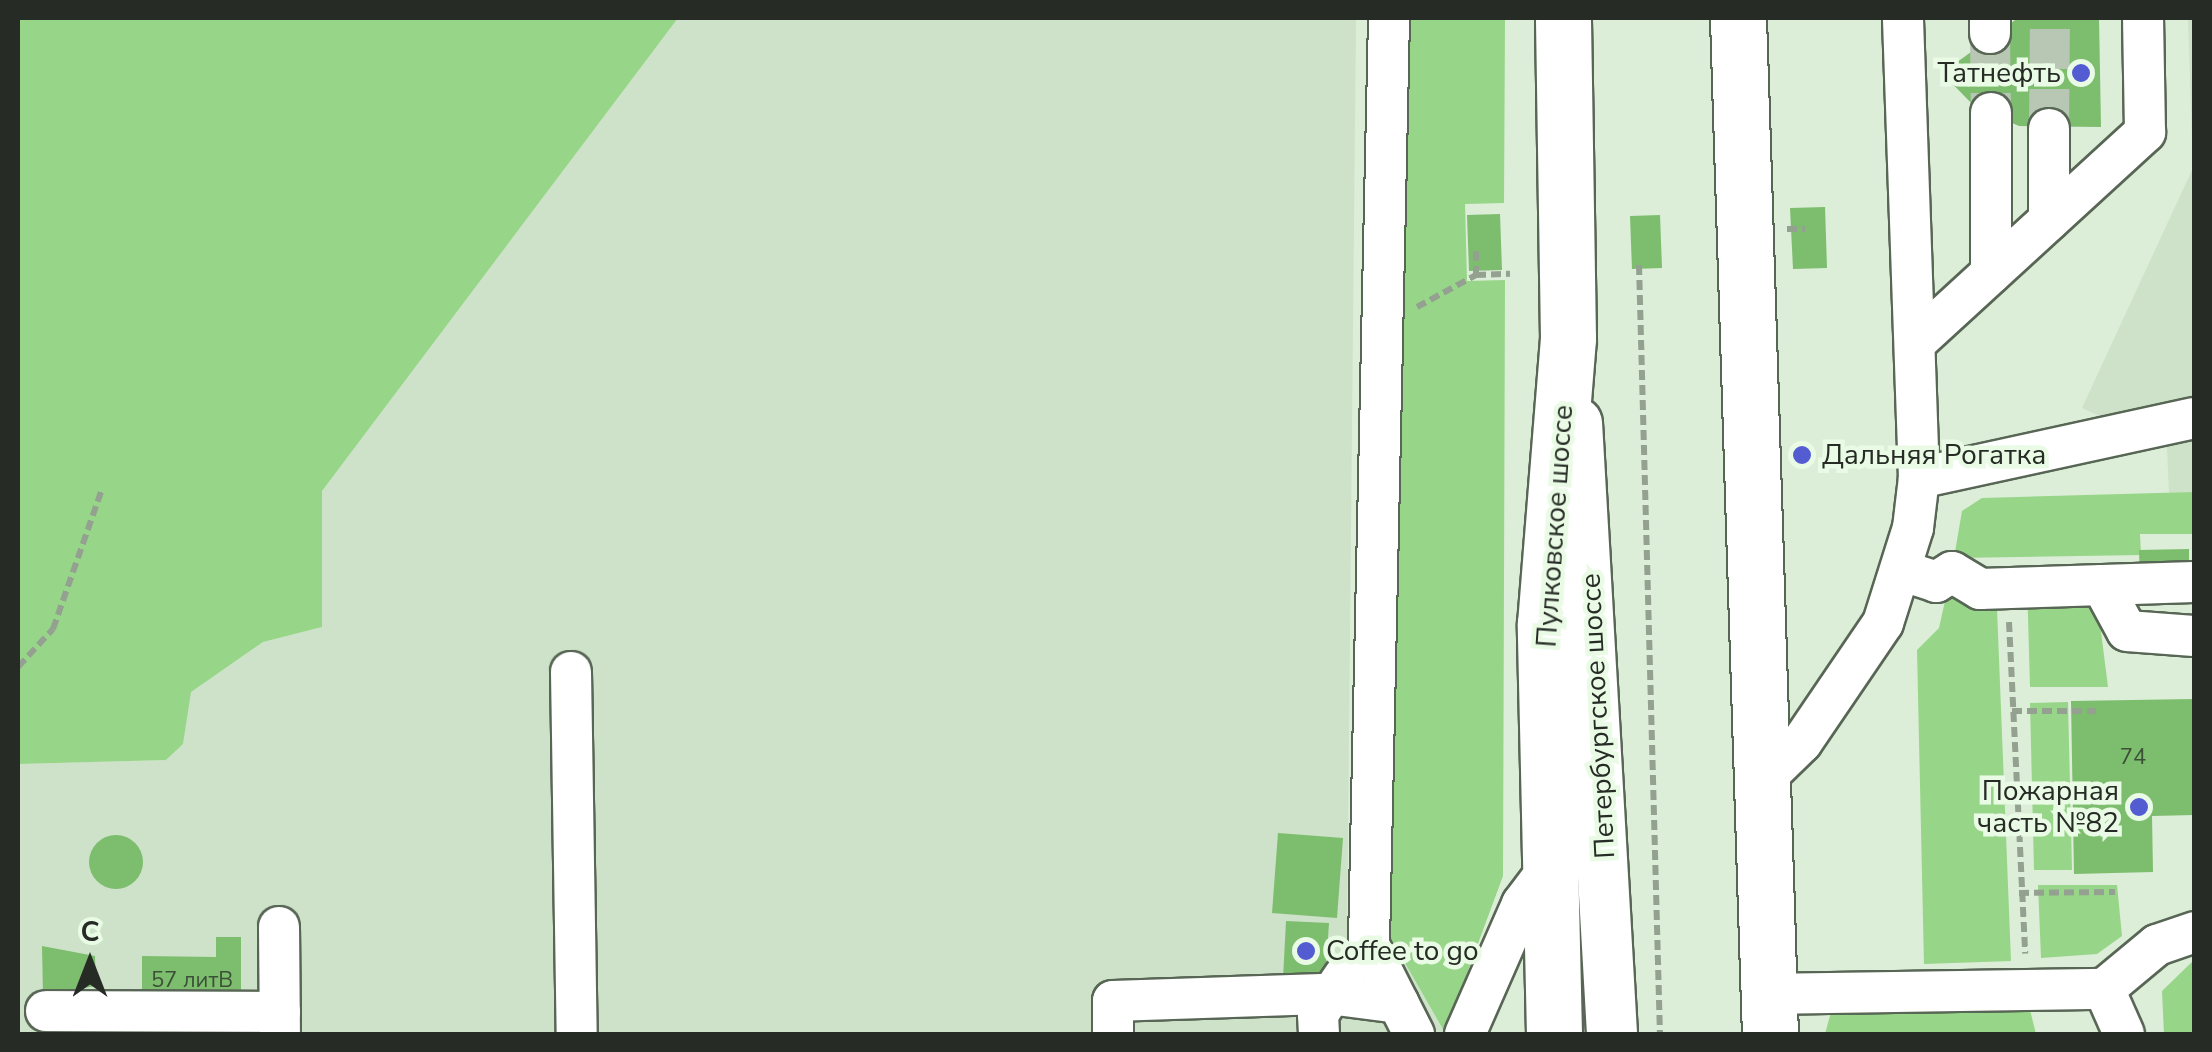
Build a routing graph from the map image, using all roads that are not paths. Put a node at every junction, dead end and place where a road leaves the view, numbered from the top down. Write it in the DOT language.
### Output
graph roads {
  1 [pos="1389,18"];
  2 [pos="1738,18"];
  3 [pos="1903,18"];
  4 [pos="2143,18"];
  5 [pos="1562,19"];
  6 [pos="1991,113"];
  7 [pos="2050,129"];
  8 [pos="2050,220"];
  9 [pos="1991,272"];
  10 [pos="1568,338"];
  11 [pos="1916,342"];
  12 [pos="2194,418"];
  13 [pos="1919,478"];
  14 [pos="1903,571"];
  15 [pos="2194,582"];
  16 [pos="2102,585"];
  17 [pos="2194,636"];
  18 [pos="571,672"];
  19 [pos="1759,784"];
  20 [pos="1550,867"];
  21 [pos="279,928"];
  22 [pos="2194,932"];
  23 [pos="1369,945"];
  24 [pos="2104,989"];
  25 [pos="1329,994"];
  26 [pos="46,1011"];
  27 [pos="1769,1014"];
  28 [pos="1406,1019"];
  29 [pos="280,1023"];
  30 [pos="578,1034"];
  31 [pos="1113,1034"];
  32 [pos="1319,1034"];
  33 [pos="1465,1034"];
  34 [pos="1554,1034"];
  35 [pos="1612,1034"];
  36 [pos="2124,1034"];
  1 -- 23 [label="lane"];
  2 -- 19 [label="highway"];
  3 -- 11 [label="lane"];
  4 -- 8 [label="lane"];
  5 -- 10 [label="highway, Пулковское шоссе"];
  6 -- 9 [label="lane"];
  7 -- 8 [label="lane"];
  8 -- 9 [label="lane"];
  9 -- 11 [label="lane"];
  10 -- 20 [label="highway, Пулковское шоссе"];
  10 -- 35 [label="main road, Петербургское шоссе"];
  11 -- 13 [label="lane"];
  12 -- 13 [label="lane"];
  13 -- 14 [label="lane"];
  14 -- 16 [label="lane"];
  14 -- 19 [label="lane"];
  15 -- 16 [label="lane"];
  16 -- 17 [label="lane"];
  18 -- 30 [label="lane"];
  19 -- 27 [label="highway"];
  20 -- 33 [label="lane"];
  20 -- 34 [label="highway, Пулковское шоссе"];
  21 -- 29 [label="lane"];
  22 -- 24 [label="lane"];
  23 -- 25 [label="lane"];
  23 -- 28 [label="lane"];
  24 -- 27 [label="lane"];
  24 -- 36 [label="lane"];
  25 -- 28 [label="lane"];
  25 -- 31 [label="lane"];
  25 -- 32 [label="lane"];
  26 -- 29 [label="lane"];
}
